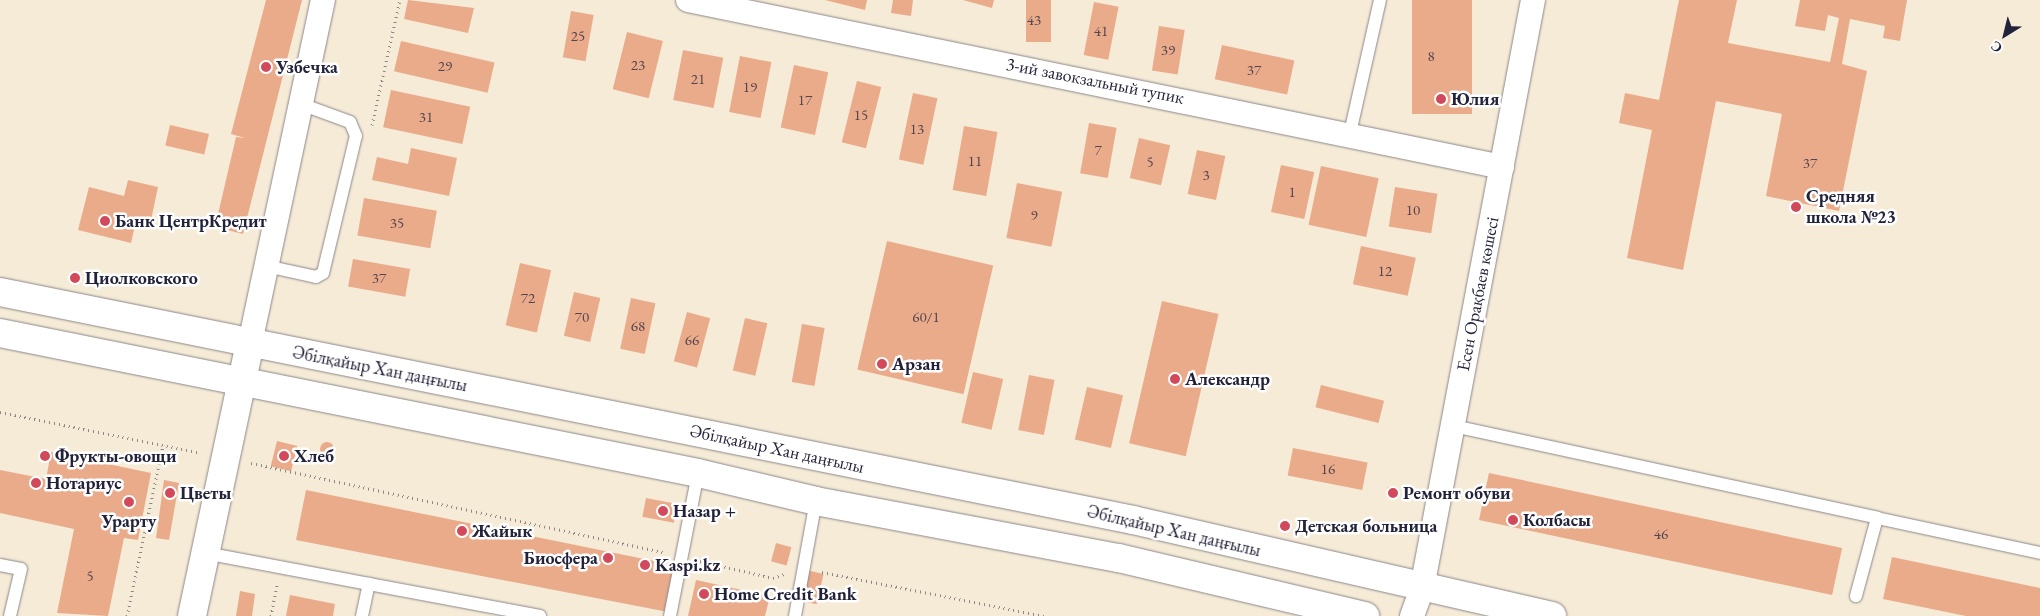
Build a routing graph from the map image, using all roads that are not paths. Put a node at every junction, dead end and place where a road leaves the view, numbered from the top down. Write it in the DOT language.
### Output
graph roads {
  1 [pos="322,0"];
  2 [pos="688,0"];
  3 [pos="1380,0"];
  4 [pos="1533,0"];
  5 [pos="301,104"];
  6 [pos="1350,133"];
  7 [pos="1502,167"];
  8 [pos="266,266"];
  9 [pos="0,292"];
  10 [pos="0,333"];
  11 [pos="250,343"];
  12 [pos="242,382"];
  13 [pos="1453,426"];
  14 [pos="698,473"];
  15 [pos="816,501"];
  16 [pos="1877,518"];
  17 [pos="2040,552"];
  18 [pos="205,553"];
  19 [pos="0,565"];
  20 [pos="369,584"];
  21 [pos="1422,588"];
  22 [pos="1856,596"];
  23 [pos="10,616"];
  24 [pos="192,616"];
  25 [pos="362,616"];
  26 [pos="540,616"];
  27 [pos="670,616"];
  28 [pos="795,616"];
  29 [pos="1365,616"];
  30 [pos="1412,616"];
  31 [pos="1552,616"];
  1 -- 5 [label="street"];
  2 -- 6 [label="street, 3-ий завокзальный тупик"];
  3 -- 6 [label="lane"];
  4 -- 7 [label="street, Есен Орақбаев көшесі"];
  5 -- 8 [label="street"];
  5 -- 8 [label="lane"];
  6 -- 7 [label="street, 3-ий завокзальный тупик"];
  7 -- 13 [label="street, Есен Орақбаев көшесі"];
  8 -- 11 [label="street"];
  9 -- 11 [label="main road, Әбілқайыр Хан даңғылы"];
  10 -- 12 [label="main road"];
  11 -- 12 [label="main road"];
  11 -- 21 [label="main road, Әбілқайыр Хан даңғылы"];
  12 -- 14 [label="main road"];
  12 -- 18 [label="main road"];
  13 -- 16 [label="lane"];
  13 -- 21 [label="street, Есен Орақбаев көшесі"];
  14 -- 15 [label="main road"];
  14 -- 27 [label="lane"];
  15 -- 28 [label="lane"];
  15 -- 29 [label="main road"];
  16 -- 17 [label="lane"];
  16 -- 22 [label="lane"];
  18 -- 20 [label="lane"];
  18 -- 24 [label="main road"];
  19 -- 23 [label="lane"];
  20 -- 25 [label="lane"];
  20 -- 26 [label="lane"];
  21 -- 30 [label="street, Есен Орақбаев көшесі"];
  21 -- 31 [label="main road, Әбілқайыр Хан даңғылы"];
}
